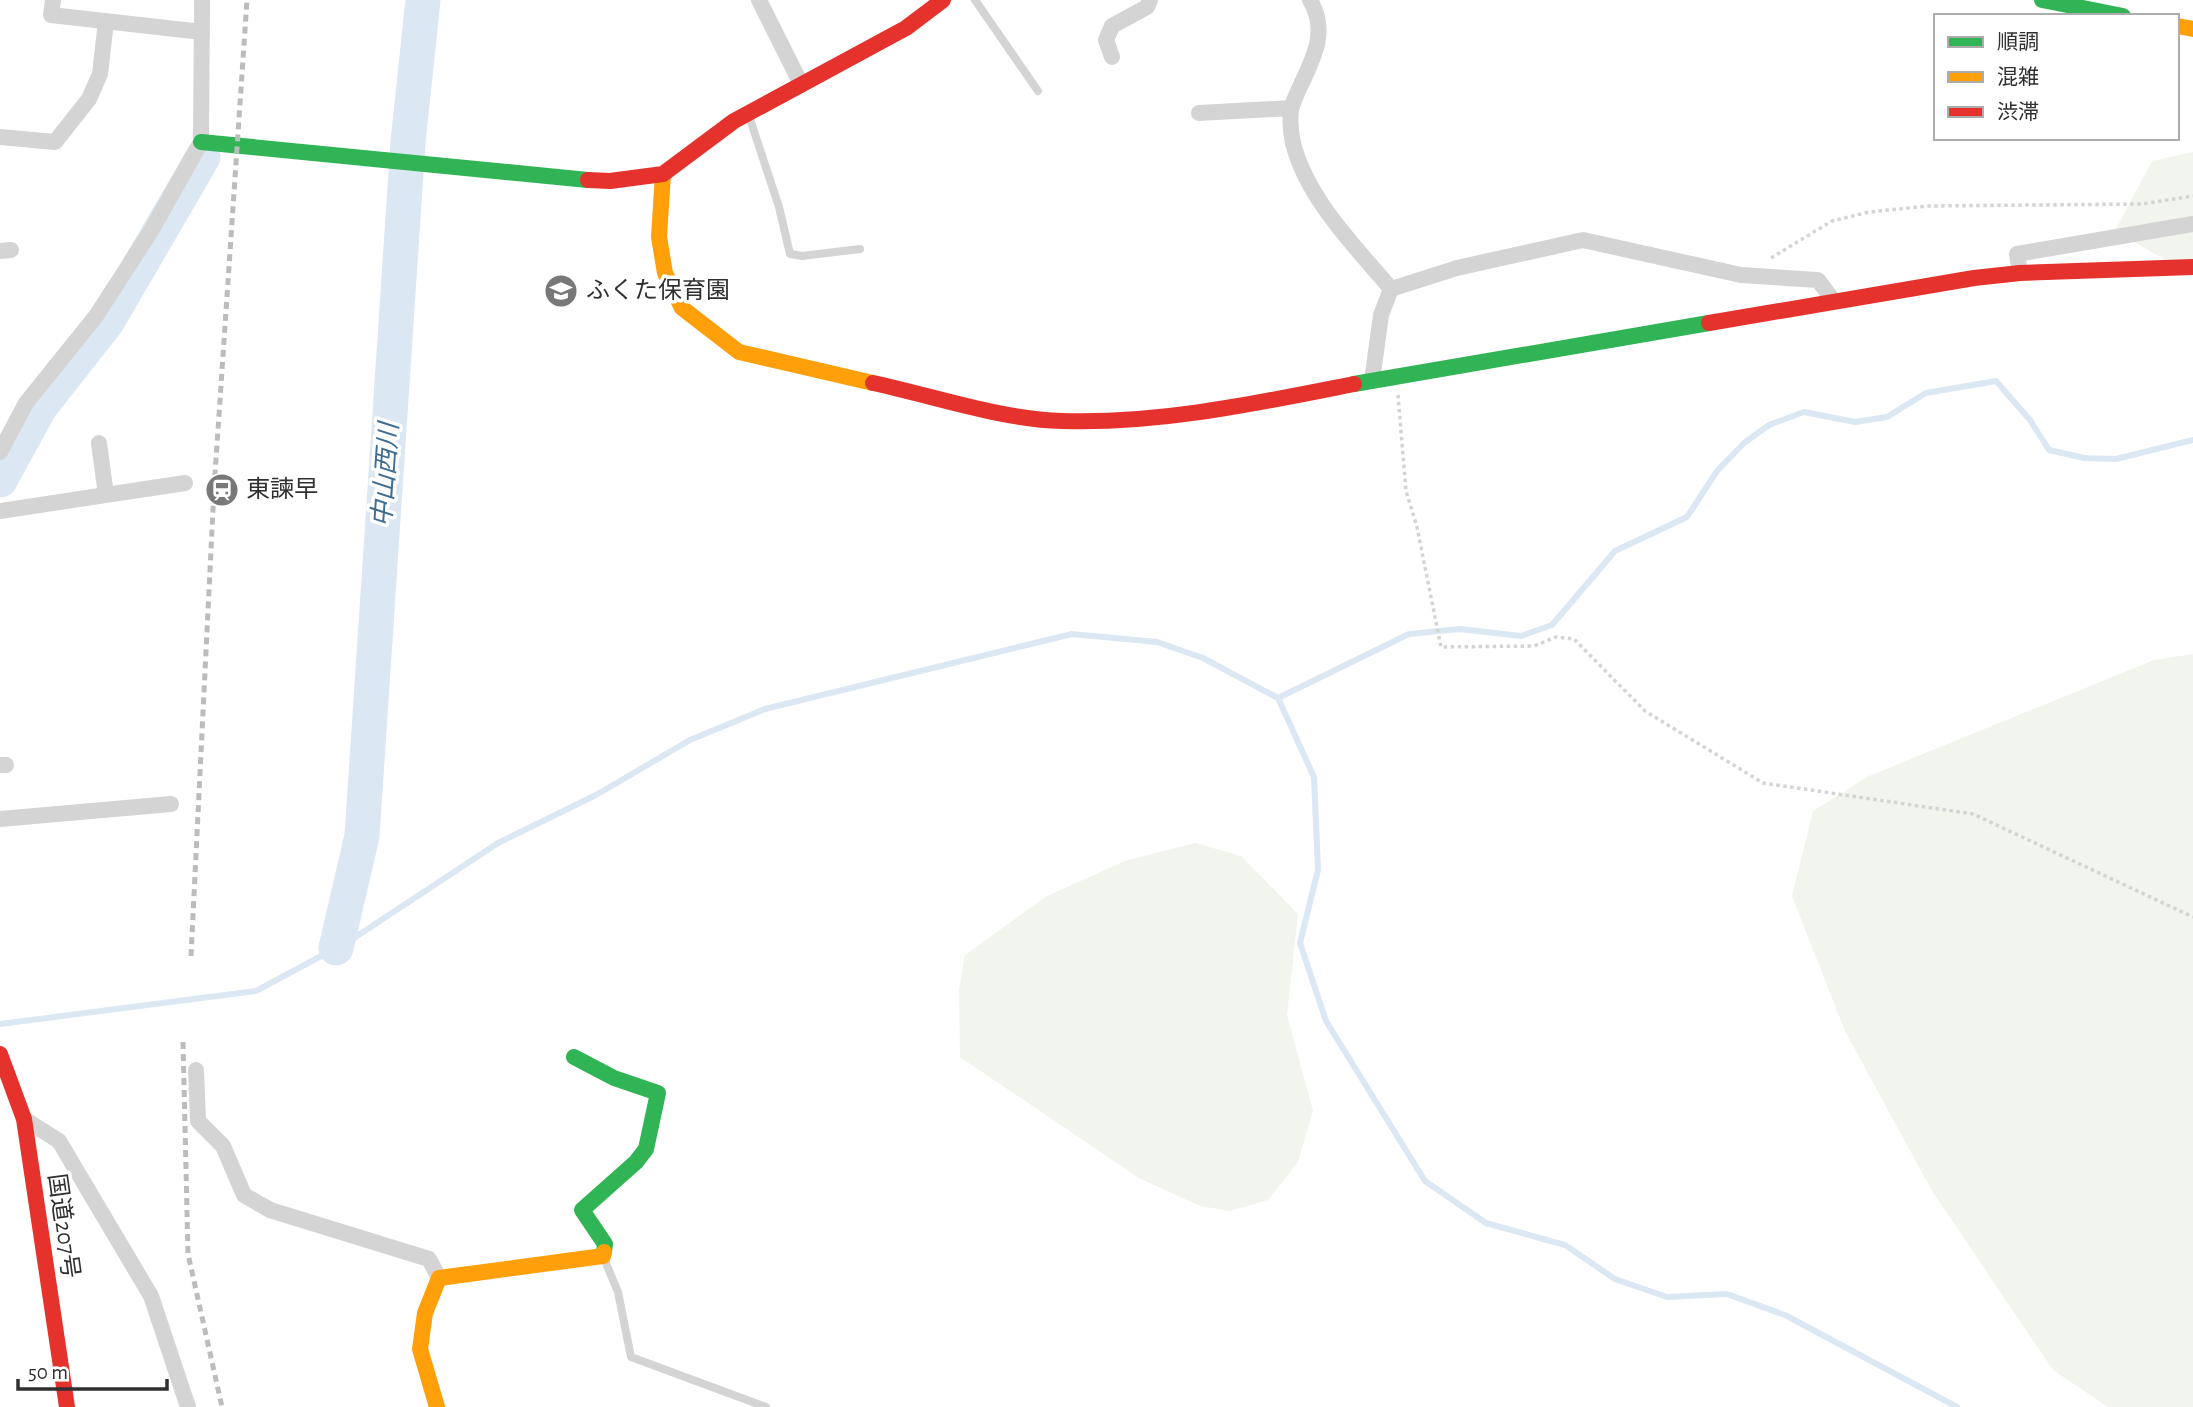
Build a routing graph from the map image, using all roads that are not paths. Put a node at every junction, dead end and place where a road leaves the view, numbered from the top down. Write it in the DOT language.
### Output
graph roads {
  1 [pos="53,0"];
  2 [pos="202,0"];
  3 [pos="759,0"];
  4 [pos="943,0"];
  5 [pos="975,0"];
  6 [pos="1150,0"];
  7 [pos="1310,0"];
  8 [pos="2042,0"];
  9 [pos="2113,14"];
  10 [pos="106,21"];
  11 [pos="202,32"];
  12 [pos="1112,57"];
  13 [pos="801,84"];
  14 [pos="1038,91"];
  15 [pos="1291,108"];
  16 [pos="748,113"];
  17 [pos="1199,113"];
  18 [pos="0,137"];
  19 [pos="201,142"];
  20 [pos="663,174"];
  21 [pos="2193,224"];
  22 [pos="860,249"];
  23 [pos="2193,267"];
  24 [pos="2020,273"];
  25 [pos="1391,289"];
  26 [pos="1833,300"];
  27 [pos="1372,381"];
  28 [pos="99,443"];
  29 [pos="0,452"];
  30 [pos="184,483"];
  31 [pos="106,495"];
  32 [pos="0,511"];
  33 [pos="171,804"];
  34 [pos="0,819"];
  35 [pos="1,1056"];
  36 [pos="574,1057"];
  37 [pos="196,1070"];
  38 [pos="24,1119"];
  39 [pos="603,1256"];
  40 [pos="439,1278"];
  41 [pos="66,1407"];
  42 [pos="188,1407"];
  43 [pos="437,1407"];
  44 [pos="766,1407"];
  1 -- 10 [label="street"];
  2 -- 11 [label="street"];
  3 -- 13 [label="street"];
  4 -- 13 [label="main road"];
  5 -- 14 [label="lane"];
  6 -- 12 [label="street"];
  7 -- 15 [label="street"];
  8 -- 9 [label="main road"];
  10 -- 11 [label="street"];
  10 -- 18 [label="street"];
  11 -- 19 [label="street"];
  13 -- 16 [label="main road"];
  15 -- 17 [label="street"];
  15 -- 25 [label="street"];
  16 -- 20 [label="main road"];
  16 -- 22 [label="lane"];
  19 -- 20 [label="main road"];
  19 -- 29 [label="street"];
  20 -- 27 [label="main road"];
  21 -- 24 [label="street"];
  23 -- 24 [label="main road"];
  24 -- 26 [label="main road"];
  25 -- 26 [label="street"];
  25 -- 27 [label="street"];
  26 -- 27 [label="main road"];
  28 -- 31 [label="street"];
  30 -- 31 [label="street"];
  31 -- 32 [label="street"];
  33 -- 34 [label="street"];
  35 -- 38 [label="main road, 国道207号"];
  36 -- 39 [label="main road"];
  37 -- 40 [label="street"];
  38 -- 41 [label="main road, 国道207号"];
  38 -- 42 [label="street"];
  39 -- 40 [label="main road"];
  39 -- 44 [label="lane"];
  40 -- 43 [label="main road"];
}
